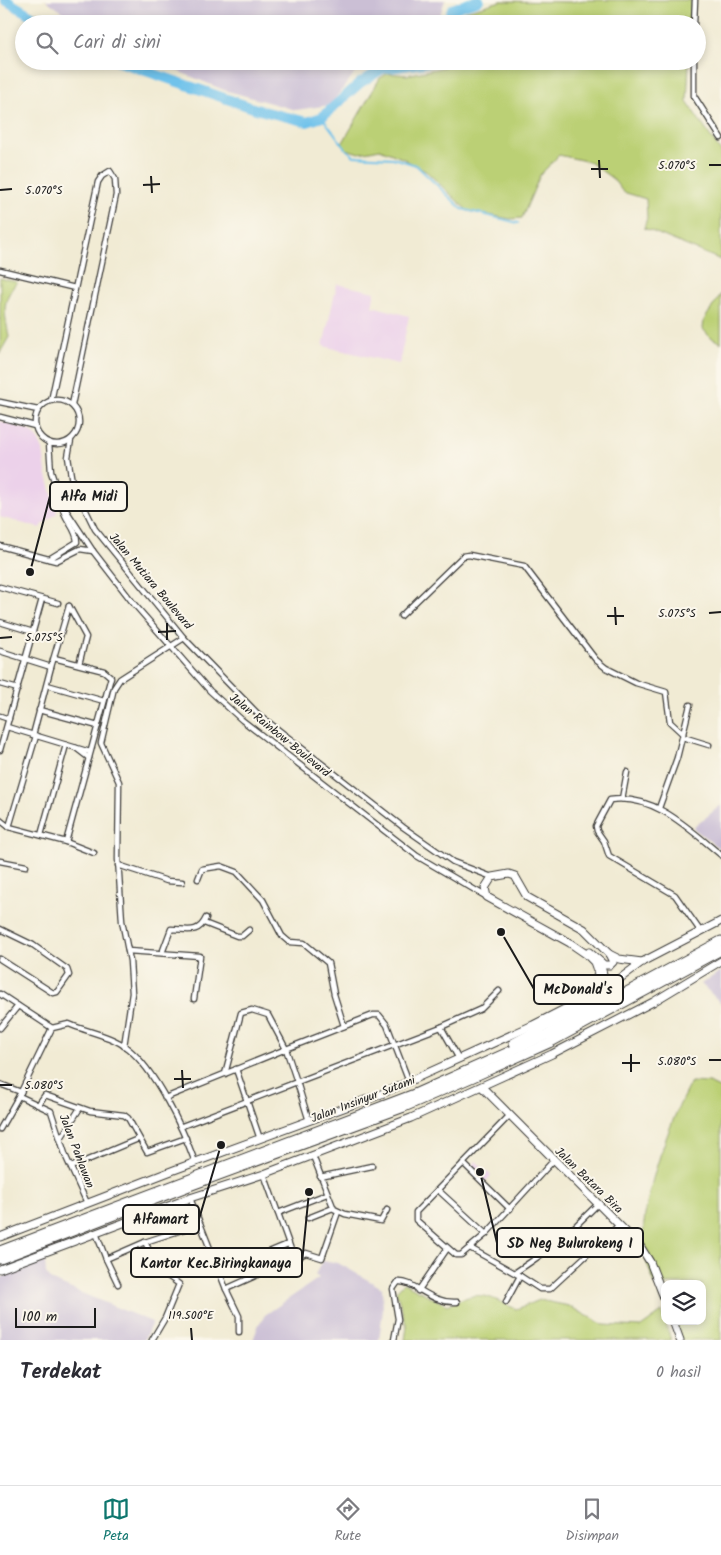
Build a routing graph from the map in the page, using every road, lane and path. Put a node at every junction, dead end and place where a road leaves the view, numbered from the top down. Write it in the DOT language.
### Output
graph roads {
  1 [pos="695,0"];
  2 [pos="694,15"];
  3 [pos="694,70"];
  4 [pos="721,138"];
  5 [pos="0,270"];
  6 [pos="75,288"];
  7 [pos="51,400"];
  8 [pos="0,402"];
  9 [pos="72,405"];
  10 [pos="38,410"];
  11 [pos="0,418"];
  12 [pos="35,426"];
  13 [pos="71,440"];
  14 [pos="49,443"];
  15 [pos="62,504"];
  16 [pos="0,546"];
  17 [pos="93,551"];
  18 [pos="49,559"];
  19 [pos="0,587"];
  20 [pos="42,599"];
  21 [pos="58,603"];
  22 [pos="401,616"];
  23 [pos="0,622"];
  24 [pos="33,632"];
  25 [pos="184,638"];
  26 [pos="172,647"];
  27 [pos="0,651"];
  28 [pos="54,658"];
  29 [pos="26,660"];
  30 [pos="79,664"];
  31 [pos="51,667"];
  32 [pos="0,684"];
  33 [pos="47,685"];
  34 [pos="18,689"];
  35 [pos="104,701"];
  36 [pos="690,705"];
  37 [pos="39,710"];
  38 [pos="258,714"];
  39 [pos="0,716"];
  40 [pos="9,719"];
  41 [pos="98,726"];
  42 [pos="7,727"];
  43 [pos="34,736"];
  44 [pos="683,736"];
  45 [pos="66,745"];
  46 [pos="709,745"];
  47 [pos="76,748"];
  48 [pos="0,749"];
  49 [pos="90,752"];
  50 [pos="89,758"];
  51 [pos="627,772"];
  52 [pos="622,799"];
  53 [pos="659,808"];
  54 [pos="0,820"];
  55 [pos="9,827"];
  56 [pos="41,835"];
  57 [pos="66,842"];
  58 [pos="94,853"];
  59 [pos="721,854"];
  60 [pos="0,861"];
  61 [pos="118,865"];
  62 [pos="26,866"];
  63 [pos="492,877"];
  64 [pos="198,879"];
  65 [pos="182,882"];
  66 [pos="487,898"];
  67 [pos="721,922"];
  68 [pos="0,929"];
  69 [pos="249,930"];
  70 [pos="700,932"];
  71 [pos="721,941"];
  72 [pos="570,943"];
  73 [pos="721,950"];
  74 [pos="128,951"];
  75 [pos="162,954"];
  76 [pos="609,954"];
  77 [pos="0,959"];
  78 [pos="721,961"];
  79 [pos="600,962"];
  80 [pos="642,962"];
  81 [pos="499,991"];
  82 [pos="0,994"];
  83 [pos="600,995"];
  84 [pos="194,999"];
  85 [pos="18,1006"];
  86 [pos="344,1026"];
  87 [pos="0,1028"];
  88 [pos="52,1028"];
  89 [pos="441,1028"];
  90 [pos="395,1045"];
  91 [pos="124,1046"];
  92 [pos="286,1049"];
  93 [pos="460,1059"];
  94 [pos="236,1069"];
  95 [pos="225,1074"];
  96 [pos="297,1082"];
  97 [pos="409,1082"];
  98 [pos="0,1084"];
  99 [pos="482,1087"];
  100 [pos="20,1094"];
  101 [pos="412,1095"];
  102 [pos="165,1098"];
  103 [pos="248,1101"];
  104 [pos="38,1105"];
  105 [pos="80,1108"];
  106 [pos="509,1116"];
  107 [pos="309,1121"];
  108 [pos="182,1126"];
  109 [pos="0,1129"];
  110 [pos="61,1138"];
  111 [pos="186,1138"];
  112 [pos="138,1139"];
  113 [pos="260,1139"];
  114 [pos="313,1156"];
  115 [pos="553,1161"];
  116 [pos="195,1162"];
  117 [pos="464,1163"];
  118 [pos="372,1166"];
  119 [pos="71,1167"];
  120 [pos="264,1174"];
  121 [pos="320,1177"];
  122 [pos="438,1190"];
  123 [pos="327,1194"];
  124 [pos="190,1198"];
  125 [pos="87,1203"];
  126 [pos="598,1204"];
  127 [pos="333,1208"];
  128 [pos="510,1208"];
  129 [pos="387,1210"];
  130 [pos="338,1212"];
  131 [pos="278,1213"];
  132 [pos="308,1218"];
  133 [pos="200,1224"];
  134 [pos="619,1225"];
  135 [pos="96,1233"];
  136 [pos="486,1234"];
  137 [pos="538,1236"];
  138 [pos="0,1237"];
  139 [pos="562,1238"];
  140 [pos="145,1242"];
  141 [pos="288,1244"];
  142 [pos="447,1248"];
  143 [pos="470,1248"];
  144 [pos="0,1251"];
  145 [pos="294,1258"];
  146 [pos="0,1259"];
  147 [pos="106,1259"];
  148 [pos="0,1270"];
  149 [pos="219,1273"];
  150 [pos="518,1274"];
  151 [pos="118,1284"];
  152 [pos="226,1289"];
  153 [pos="661,1290"];
  154 [pos="418,1291"];
  155 [pos="457,1302"];
  156 [pos="506,1302"];
  157 [pos="674,1325"];
  158 [pos="239,1332"];
  159 [pos="152,1340"];
  160 [pos="394,1340"];
  161 [pos="680,1340"];
  1 -- 2 [label="street"];
  3 -- 4 [label="street"];
  5 -- 6 [label="street"];
  6 -- 7 [label="street"];
  6 -- 9 [label="street"];
  7 -- 9 [label="street"];
  7 -- 10 [label="street"];
  8 -- 10 [label="street"];
  9 -- 13 [label="street"];
  10 -- 12 [label="street"];
  11 -- 12 [label="street"];
  12 -- 14 [label="street"];
  13 -- 14 [label="street"];
  13 -- 25 [label="street, Jalan Mutiara Boulevard"];
  14 -- 15 [label="street, Jalan Rainbow Boulevard"];
  15 -- 17 [label="street, Jalan Rainbow Boulevard"];
  15 -- 18 [label="street"];
  16 -- 18 [label="street, Jalan Mutiara Boulevard"];
  17 -- 18 [label="street, Jalan Mutiara Boulevard"];
  17 -- 26 [label="street, Jalan Rainbow Boulevard"];
  19 -- 20 [label="street"];
  20 -- 21 [label="street"];
  20 -- 24 [label="street"];
  22 -- 44 [label="street"];
  23 -- 24 [label="street"];
  24 -- 29 [label="street"];
  25 -- 26 [label="street"];
  25 -- 38 [label="street, Jalan Mutiara Boulevard"];
  26 -- 61 [label="street"];
  26 -- 66 [label="street, Jalan Rainbow Boulevard"];
  27 -- 29 [label="street"];
  28 -- 30 [label="street"];
  28 -- 30 [label="street"];
  28 -- 31 [label="street"];
  29 -- 31 [label="street"];
  29 -- 34 [label="street"];
  30 -- 35 [label="street"];
  31 -- 33 [label="street"];
  32 -- 34 [label="street"];
  33 -- 35 [label="street"];
  33 -- 37 [label="street"];
  34 -- 40 [label="street"];
  35 -- 41 [label="street"];
  36 -- 44 [label="street"];
  37 -- 41 [label="street"];
  37 -- 43 [label="street"];
  38 -- 63 [label="street, Jalan Rainbow Boulevard"];
  39 -- 40 [label="street"];
  40 -- 42 [label="street"];
  41 -- 49 [label="street"];
  42 -- 43 [label="street"];
  42 -- 48 [label="street"];
  43 -- 45 [label="street"];
  43 -- 55 [label="street"];
  44 -- 46 [label="street"];
  44 -- 53 [label="street"];
  45 -- 47 [label="street"];
  45 -- 56 [label="street"];
  47 -- 49 [label="street"];
  47 -- 50 [label="street"];
  49 -- 50 [label="street"];
  50 -- 57 [label="street"];
  51 -- 52 [label="street"];
  52 -- 53 [label="street"];
  52 -- 70 [label="street"];
  53 -- 59 [label="street"];
  54 -- 55 [label="street"];
  55 -- 56 [label="street"];
  56 -- 57 [label="street"];
  57 -- 58 [label="street"];
  60 -- 62 [label="street"];
  61 -- 65 [label="street"];
  61 -- 74 [label="street"];
  63 -- 66 [label="street"];
  63 -- 76 [label="street"];
  64 -- 86 [label="street"];
  66 -- 72 [label="street"];
  67 -- 70 [label="street"];
  68 -- 77 [label="street"];
  69 -- 75 [label="street"];
  70 -- 80 [label="street"];
  71 -- 101 [label="highway, Jalan Insinyur Sutami"];
  72 -- 79 [label="street"];
  72 -- 93 [label="street"];
  73 -- 146 [label="highway, Jalan Insinyur Sutami"];
  74 -- 75 [label="street"];
  74 -- 91 [label="street"];
  75 -- 84 [label="street"];
  76 -- 79 [label="street"];
  76 -- 80 [label="street"];
  78 -- 99 [label="street"];
  79 -- 83 [label="street"];
  80 -- 83 [label="street"];
  81 -- 89 [label="street"];
  82 -- 85 [label="street"];
  83 -- 101 [label="highway"];
  85 -- 87 [label="street"];
  85 -- 88 [label="street"];
  86 -- 90 [label="street"];
  86 -- 92 [label="street"];
  88 -- 91 [label="street"];
  88 -- 100 [label="street"];
  89 -- 90 [label="street"];
  89 -- 93 [label="street"];
  90 -- 96 [label="street"];
  90 -- 97 [label="street"];
  91 -- 102 [label="street"];
  92 -- 94 [label="street"];
  92 -- 95 [label="street"];
  92 -- 96 [label="street"];
  93 -- 97 [label="street"];
  94 -- 95 [label="street"];
  94 -- 103 [label="street"];
  95 -- 102 [label="street"];
  96 -- 103 [label="street"];
  96 -- 107 [label="street"];
  97 -- 107 [label="street"];
  98 -- 100 [label="street, Jalan Pahlawan"];
  99 -- 106 [label="street, Jalan Batara Bira"];
  99 -- 114 [label="street"];
  100 -- 104 [label="street, Jalan Pahlawan"];
  100 -- 109 [label="street"];
  101 -- 144 [label="highway, Jalan Insinyur Sutami"];
  102 -- 108 [label="street"];
  103 -- 108 [label="street"];
  103 -- 113 [label="street"];
  104 -- 105 [label="street"];
  104 -- 110 [label="street, Jalan Pahlawan"];
  105 -- 110 [label="street"];
  105 -- 112 [label="street"];
  106 -- 115 [label="street, Jalan Batara Bira"];
  106 -- 117 [label="street"];
  107 -- 113 [label="street"];
  108 -- 111 [label="street"];
  110 -- 119 [label="street, Jalan Pahlawan"];
  111 -- 112 [label="street"];
  111 -- 116 [label="street"];
  112 -- 119 [label="street"];
  113 -- 116 [label="street"];
  114 -- 120 [label="street"];
  114 -- 121 [label="street"];
  115 -- 126 [label="street, Jalan Batara Bira"];
  115 -- 128 [label="street"];
  116 -- 125 [label="street"];
  117 -- 122 [label="street"];
  117 -- 128 [label="street"];
  118 -- 121 [label="street"];
  119 -- 125 [label="street, Jalan Pahlawan"];
  120 -- 124 [label="street"];
  120 -- 131 [label="street"];
  121 -- 123 [label="street"];
  122 -- 136 [label="street"];
  122 -- 142 [label="street"];
  123 -- 127 [label="street"];
  123 -- 131 [label="street"];
  124 -- 133 [label="street"];
  124 -- 135 [label="street"];
  125 -- 138 [label="street"];
  126 -- 134 [label="street, Jalan Batara Bira"];
  126 -- 139 [label="street"];
  127 -- 130 [label="street"];
  127 -- 132 [label="street"];
  128 -- 136 [label="street"];
  129 -- 130 [label="street"];
  130 -- 145 [label="street"];
  131 -- 141 [label="street"];
  133 -- 140 [label="street"];
  133 -- 149 [label="street"];
  134 -- 150 [label="street"];
  134 -- 153 [label="street, Jalan Batara Bira"];
  135 -- 147 [label="street"];
  135 -- 148 [label="street"];
  136 -- 143 [label="street"];
  137 -- 150 [label="street"];
  140 -- 147 [label="street"];
  140 -- 159 [label="street"];
  141 -- 145 [label="street"];
  141 -- 149 [label="street"];
  142 -- 143 [label="street"];
  142 -- 154 [label="street"];
  143 -- 150 [label="street"];
  145 -- 152 [label="street"];
  147 -- 151 [label="street"];
  149 -- 152 [label="street"];
  150 -- 156 [label="street"];
  152 -- 158 [label="street"];
  154 -- 155 [label="street"];
  154 -- 160 [label="street"];
  157 -- 161 [label="street"];
}
